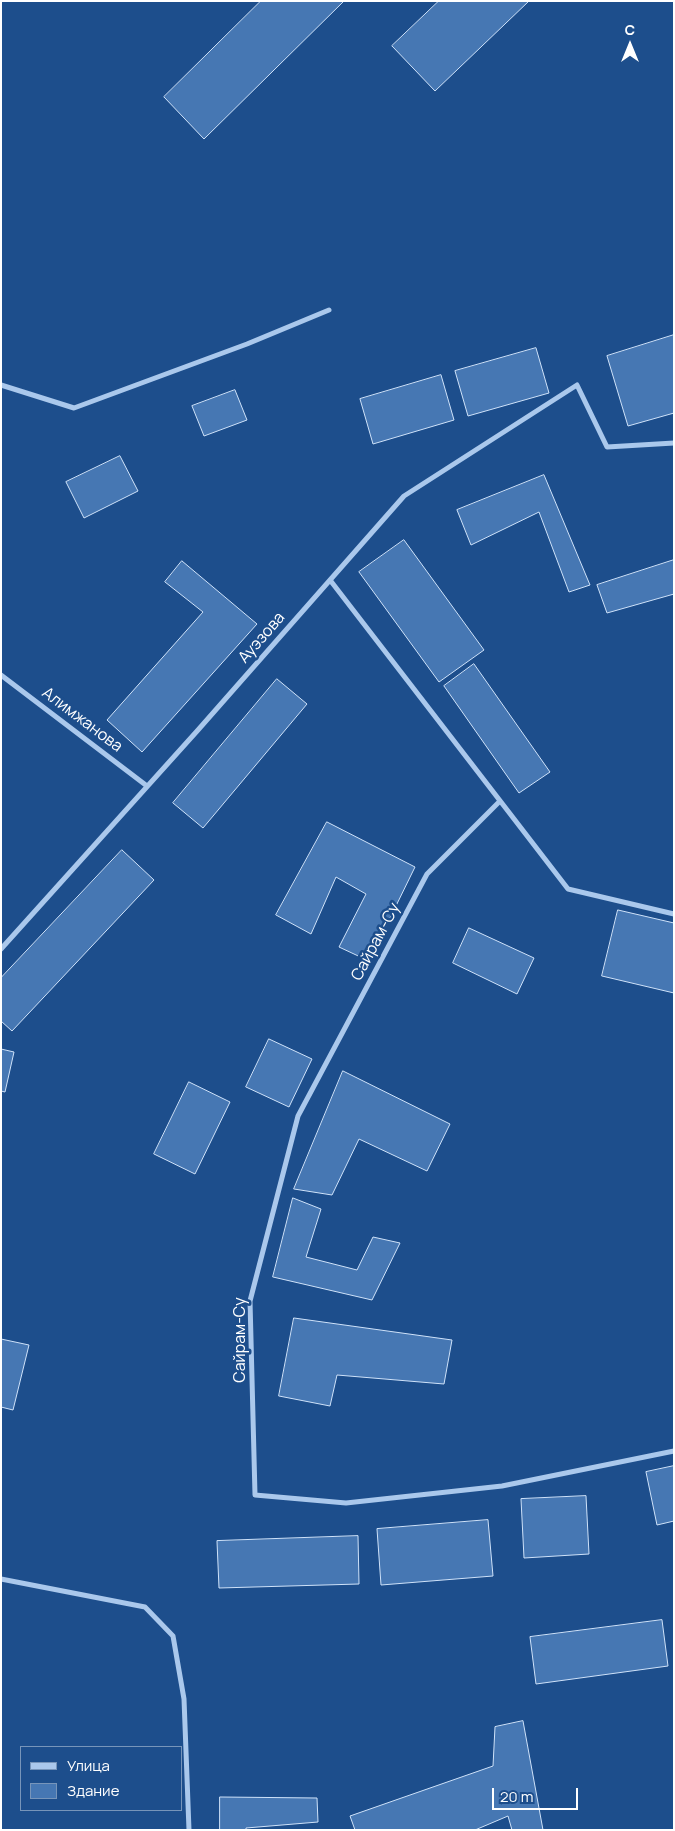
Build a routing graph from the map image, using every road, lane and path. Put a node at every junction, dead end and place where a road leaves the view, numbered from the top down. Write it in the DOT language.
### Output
graph roads {
  1 [pos="329,310"];
  2 [pos="1,385"];
  3 [pos="674,443"];
  4 [pos="330,580"];
  5 [pos="1,674"];
  6 [pos="147,786"];
  7 [pos="500,801"];
  8 [pos="674,914"];
  9 [pos="1,949"];
  10 [pos="674,1451"];
  11 [pos="1,1579"];
  12 [pos="189,1830"];
  1 -- 2 [label="street"];
  3 -- 4 [label="street, Ауэзова"];
  4 -- 6 [label="street, Ауэзова"];
  4 -- 7 [label="street"];
  5 -- 6 [label="street, Алимжанова"];
  6 -- 9 [label="street, Ауэзова"];
  7 -- 8 [label="street"];
  7 -- 10 [label="street, Сайрам-Су"];
  11 -- 12 [label="street"];
}
